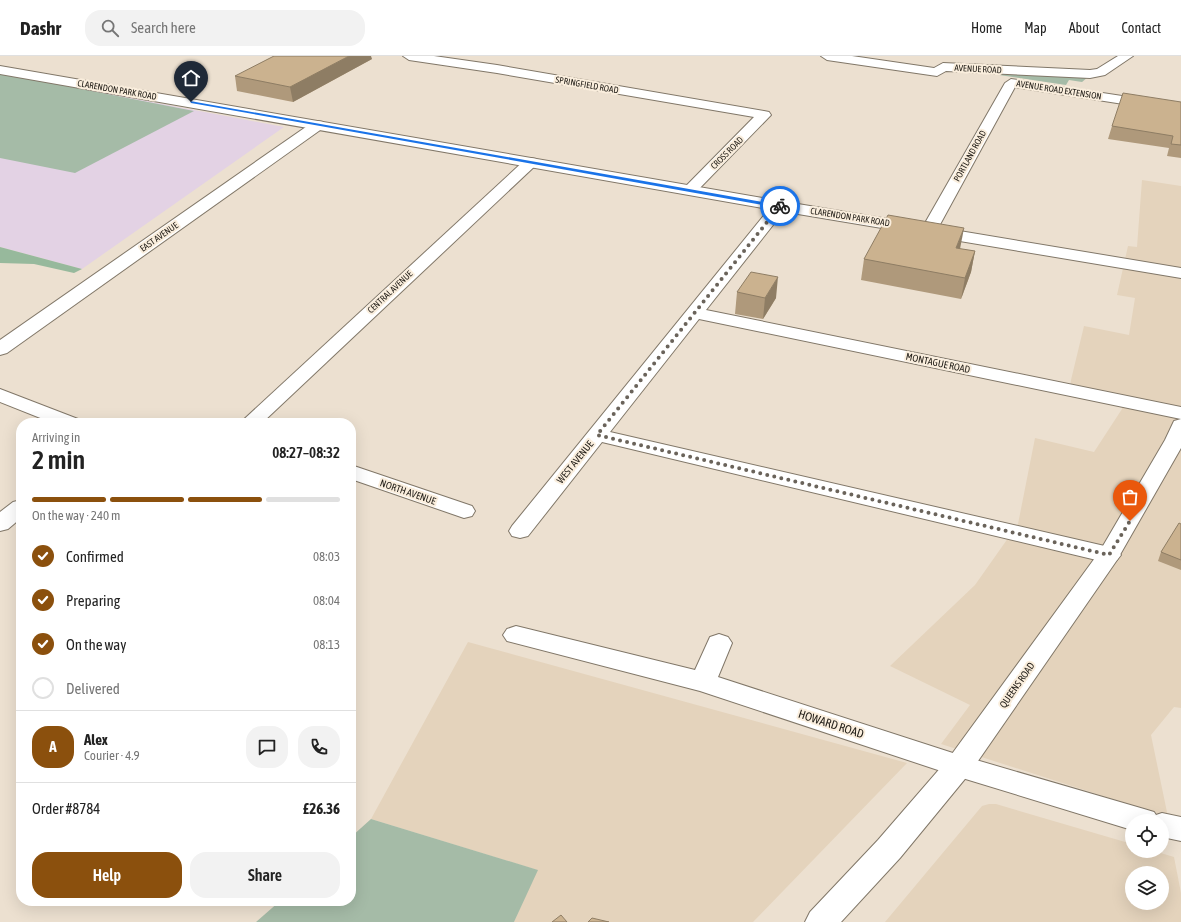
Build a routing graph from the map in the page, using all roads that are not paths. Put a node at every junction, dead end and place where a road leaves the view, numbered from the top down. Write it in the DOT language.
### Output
graph roads {
  1 [pos="409,56"];
  2 [pos="827,56"];
  3 [pos="914,56"];
  4 [pos="1127,56"];
  5 [pos="900,67"];
  6 [pos="0,70"];
  7 [pos="937,72"];
  8 [pos="1011,83"];
  9 [pos="1181,109"];
  10 [pos="764,115"];
  11 [pos="318,125"];
  12 [pos="531,162"];
  13 [pos="690,190"];
  14 [pos="780,206"];
  15 [pos="929,230"];
  16 [pos="1181,273"];
  17 [pos="695,313"];
  18 [pos="0,349"];
  19 [pos="0,395"];
  20 [pos="1181,412"];
  21 [pos="58,418"];
  22 [pos="255,418"];
  23 [pos="1181,425"];
  24 [pos="597,435"];
  25 [pos="356,474"];
  26 [pos="16,511"];
  27 [pos="464,511"];
  28 [pos="0,524"];
  29 [pos="520,531"];
  30 [pos="1109,555"];
  31 [pos="516,635"];
  32 [pos="719,643"];
  33 [pos="703,682"];
  34 [pos="959,766"];
  35 [pos="1125,815"];
  36 [pos="1169,826"];
  37 [pos="1181,829"];
  38 [pos="820,922"];
  1 -- 10 [label="street, SPRINGFIELD ROAD"];
  2 -- 5 [label="street, AVENUE ROAD"];
  3 -- 5 [label="street"];
  4 -- 7 [label="street, AVENUE ROAD"];
  5 -- 7 [label="street, AVENUE ROAD"];
  6 -- 11 [label="street, CLARENDON PARK ROAD"];
  7 -- 8 [label="street, AVENUE ROAD EXTENSION"];
  8 -- 9 [label="street, AVENUE ROAD EXTENSION"];
  8 -- 15 [label="street, PORTLAND ROAD"];
  10 -- 13 [label="street, CROSS ROAD"];
  11 -- 12 [label="street, CLARENDON PARK ROAD"];
  11 -- 18 [label="street, EAST AVENUE"];
  12 -- 13 [label="street, CLARENDON PARK ROAD"];
  12 -- 22 [label="street, CENTRAL AVENUE"];
  13 -- 14 [label="street, CLARENDON PARK ROAD"];
  14 -- 15 [label="street, CLARENDON PARK ROAD"];
  14 -- 17 [label="street, WEST AVENUE"];
  15 -- 16 [label="street, CLARENDON PARK ROAD"];
  17 -- 20 [label="street, MONTAGUE ROAD"];
  17 -- 24 [label="street, WEST AVENUE"];
  19 -- 21 [label="street"];
  23 -- 30 [label="street, QUEENS ROAD"];
  24 -- 29 [label="street, WEST AVENUE"];
  24 -- 30 [label="street"];
  25 -- 27 [label="street, NORTH AVENUE"];
  26 -- 28 [label="street"];
  30 -- 34 [label="street, QUEENS ROAD"];
  31 -- 33 [label="street, HOWARD ROAD"];
  32 -- 33 [label="street"];
  33 -- 34 [label="street, HOWARD ROAD"];
  34 -- 35 [label="street, HOWARD ROAD"];
  34 -- 38 [label="street, QUEENS ROAD"];
  36 -- 37 [label="street"];
}
